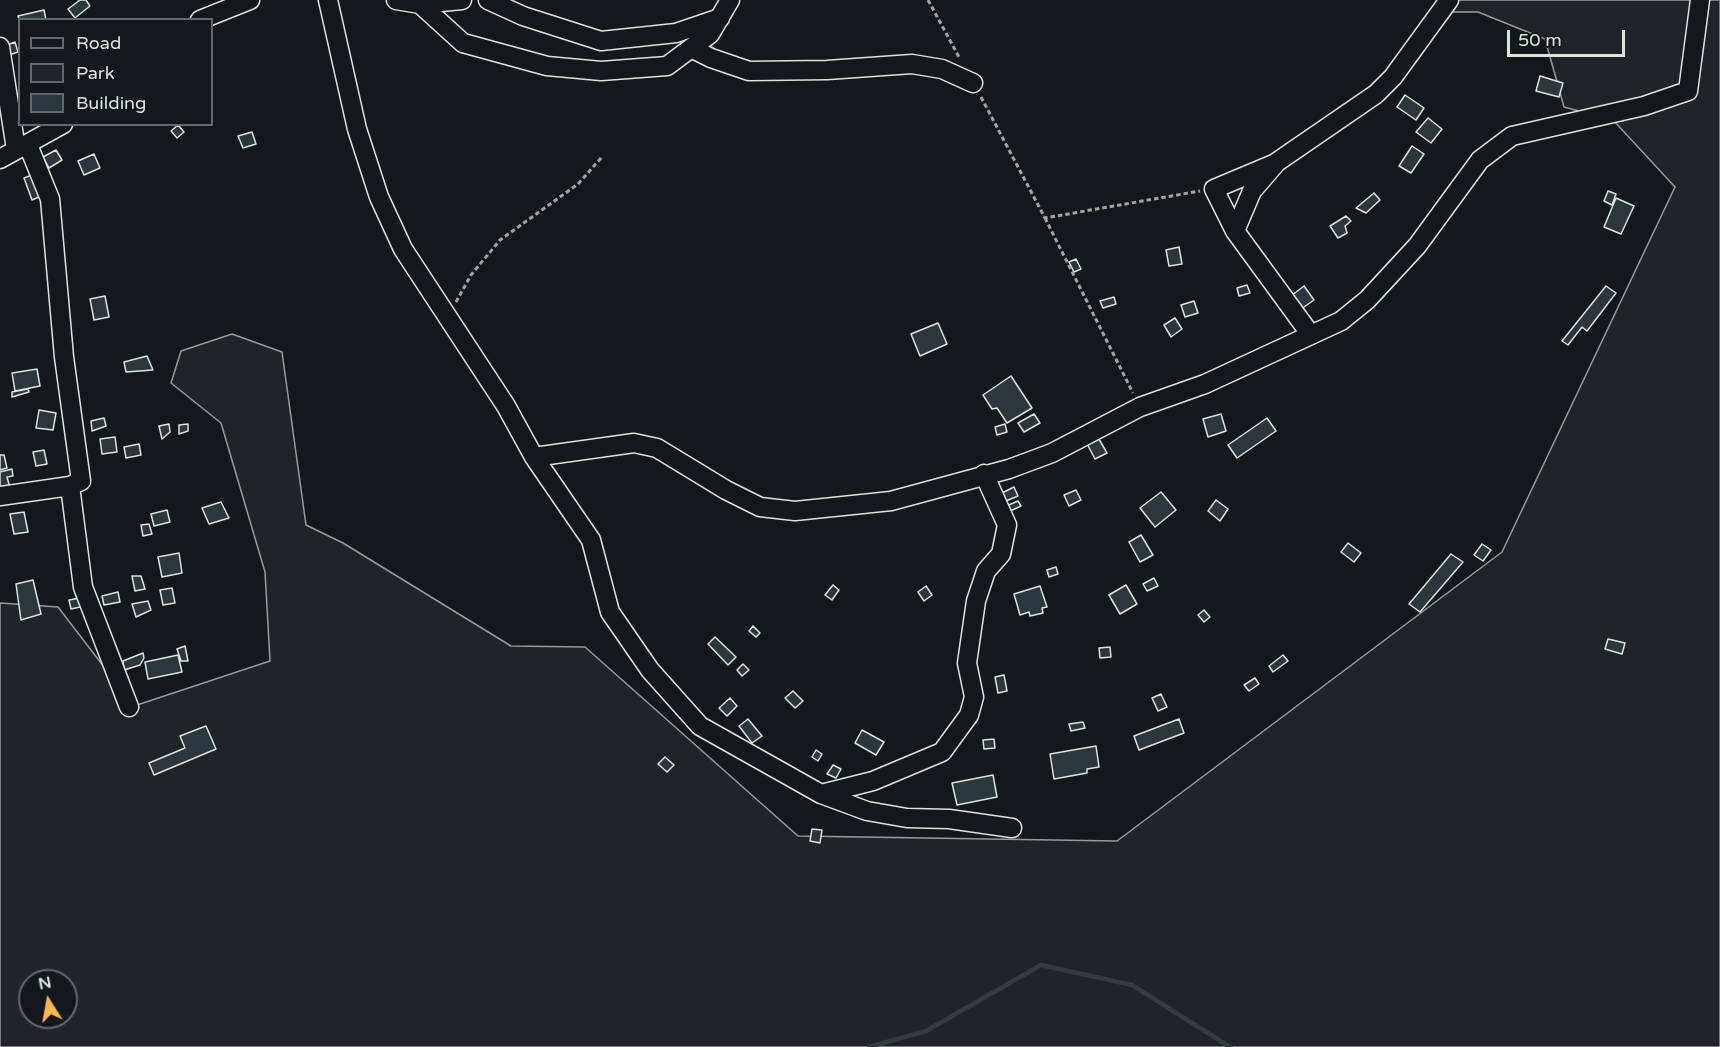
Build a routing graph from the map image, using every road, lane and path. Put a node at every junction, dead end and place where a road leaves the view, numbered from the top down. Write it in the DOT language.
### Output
graph roads {
  1 [pos="250,0"];
  2 [pos="328,0"];
  3 [pos="396,0"];
  4 [pos="462,0"];
  5 [pos="488,0"];
  6 [pos="730,0"];
  7 [pos="928,0"];
  8 [pos="1449,0"];
  9 [pos="1700,0"];
  10 [pos="420,4"];
  11 [pos="205,18"];
  12 [pos="720,18"];
  13 [pos="0,47"];
  14 [pos="691,48"];
  15 [pos="973,83"];
  16 [pos="59,126"];
  17 [pos="22,147"];
  18 [pos="602,157"];
  19 [pos="0,159"];
  20 [pos="1277,162"];
  21 [pos="1214,189"];
  22 [pos="1045,218"];
  23 [pos="1235,231"];
  24 [pos="447,320"];
  25 [pos="1311,335"];
  26 [pos="1140,407"];
  27 [pos="534,457"];
  28 [pos="984,474"];
  29 [pos="70,486"];
  30 [pos="0,496"];
  31 [pos="129,707"];
  32 [pos="821,794"];
  33 [pos="1012,828"];
  1 -- 11 [label="street"];
  2 -- 24 [label="street"];
  3 -- 10 [label="street"];
  4 -- 10 [label="street"];
  5 -- 12 [label="street"];
  6 -- 12 [label="street"];
  7 -- 15 [label="path"];
  8 -- 20 [label="street"];
  9 -- 25 [label="street"];
  10 -- 14 [label="street"];
  12 -- 14 [label="street"];
  13 -- 17 [label="street"];
  14 -- 15 [label="street"];
  15 -- 22 [label="path"];
  16 -- 17 [label="street"];
  17 -- 19 [label="street"];
  17 -- 29 [label="street"];
  18 -- 24 [label="path"];
  20 -- 21 [label="street"];
  20 -- 23 [label="street"];
  21 -- 22 [label="path"];
  21 -- 23 [label="street"];
  22 -- 26 [label="path"];
  23 -- 25 [label="street"];
  24 -- 27 [label="street"];
  25 -- 26 [label="street"];
  26 -- 28 [label="street"];
  27 -- 28 [label="street"];
  27 -- 32 [label="street"];
  28 -- 32 [label="street"];
  29 -- 30 [label="street"];
  29 -- 31 [label="street"];
  32 -- 33 [label="street"];
}
